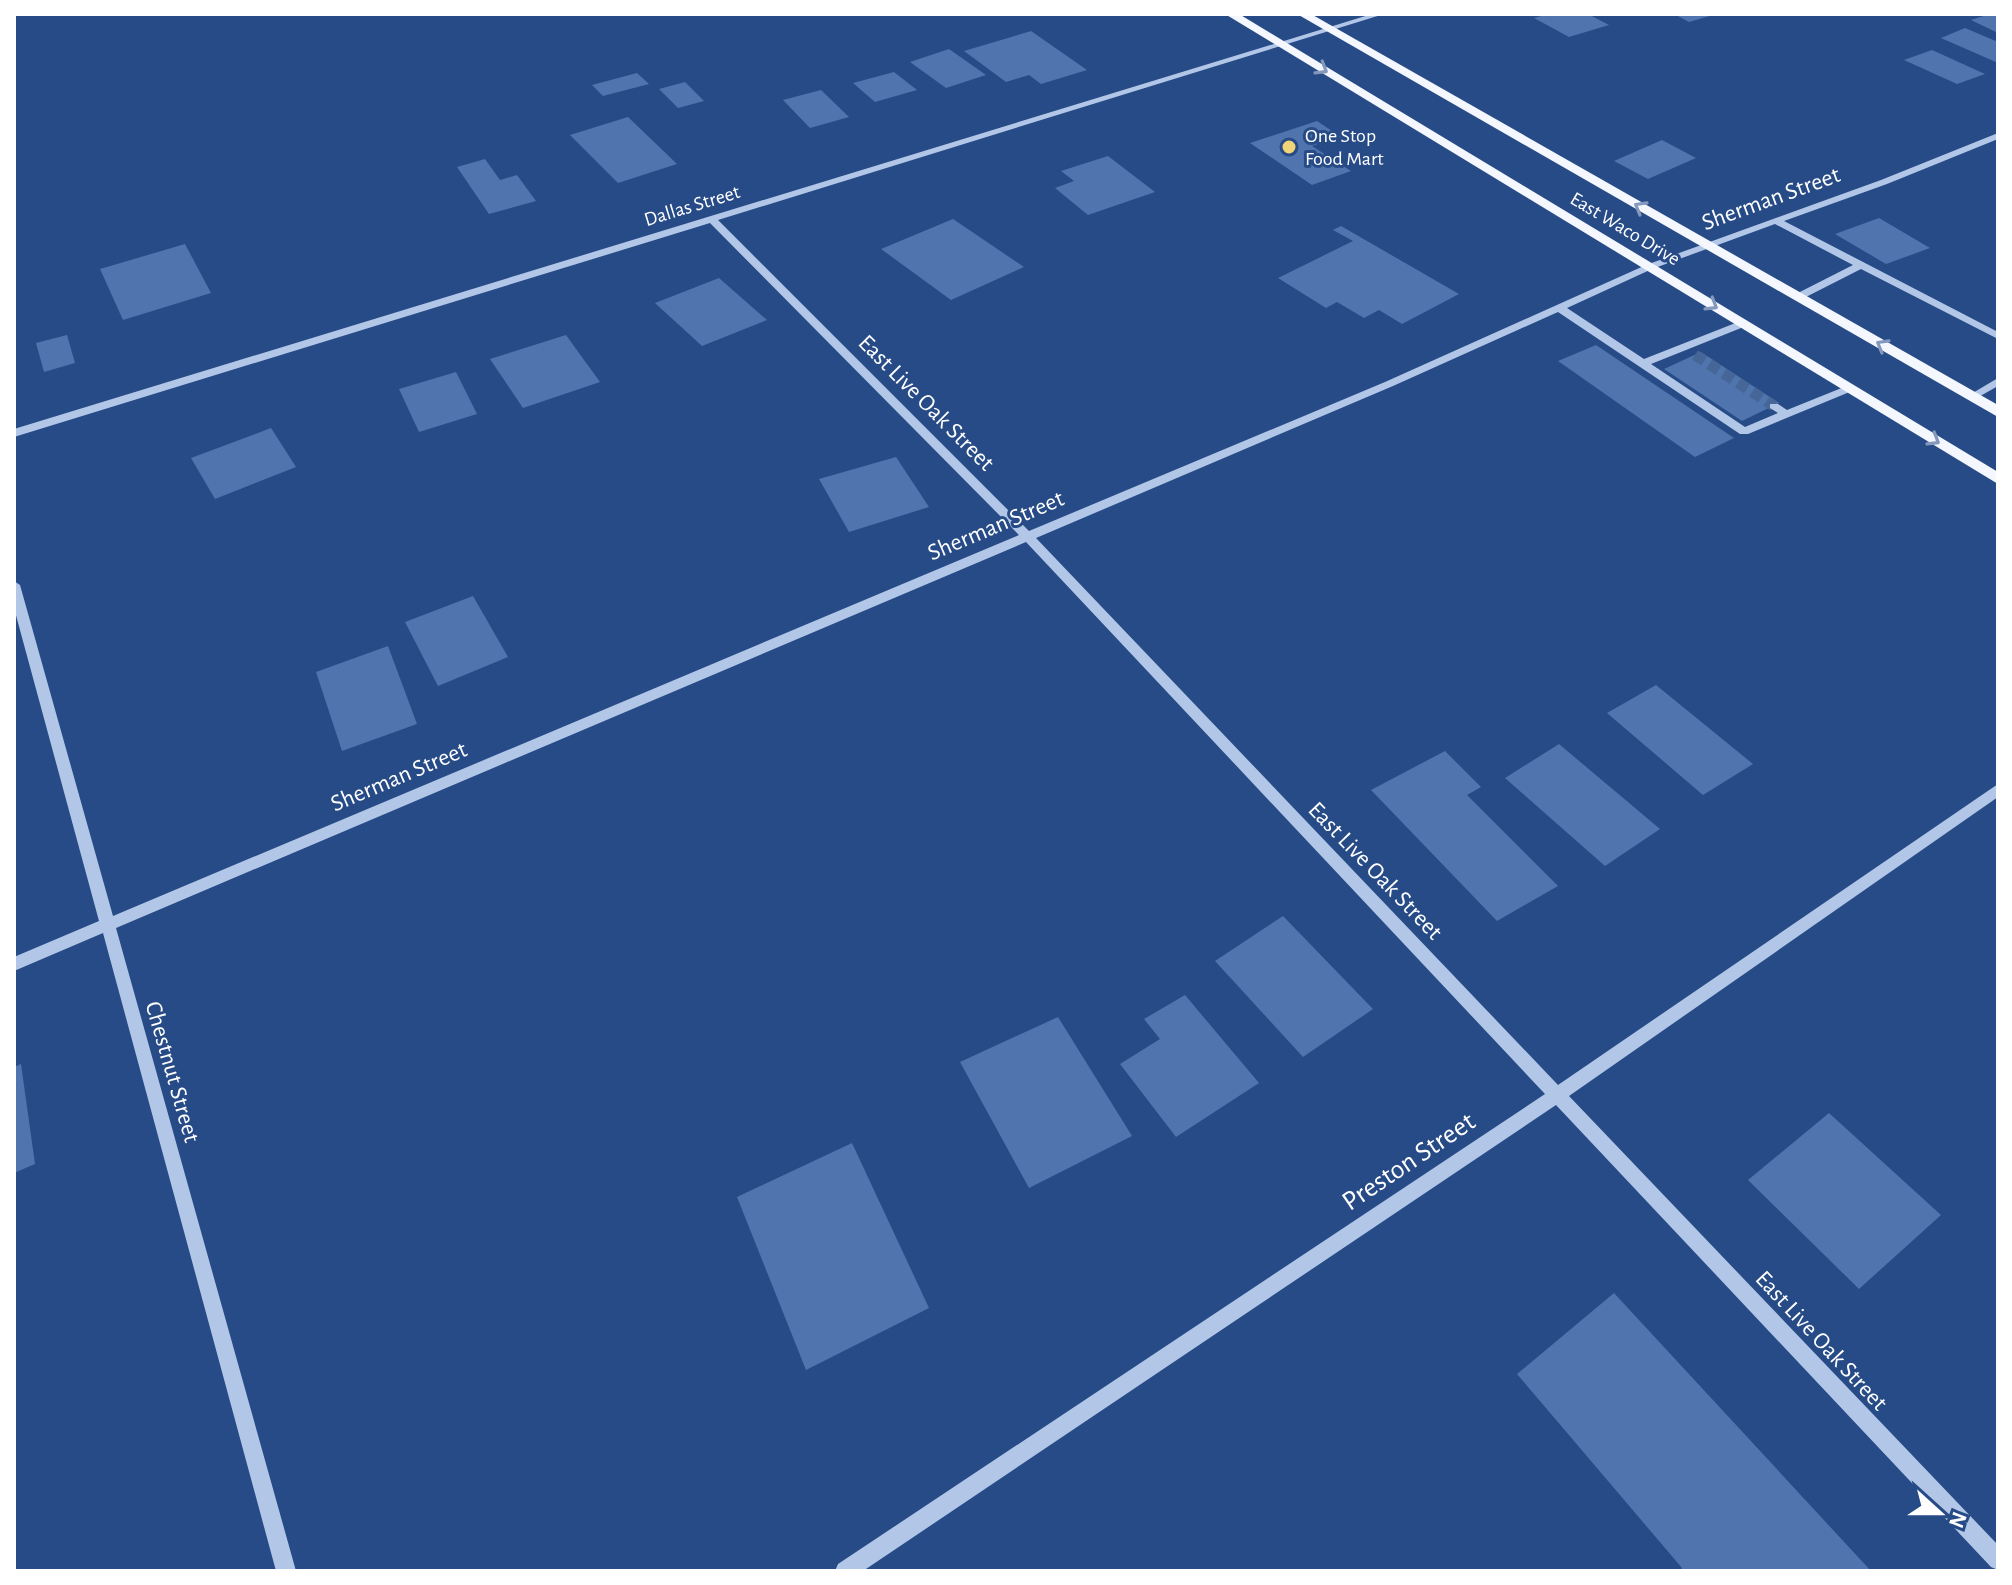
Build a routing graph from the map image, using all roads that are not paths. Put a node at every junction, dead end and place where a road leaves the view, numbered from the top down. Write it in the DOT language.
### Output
graph roads {
  1 [pos="1231,14"];
  2 [pos="1303,14"];
  3 [pos="1380,14"];
  4 [pos="1328,29"];
  5 [pos="1283,46"];
  6 [pos="1998,136"];
  7 [pos="712,219"];
  8 [pos="1776,221"];
  9 [pos="1708,245"];
  10 [pos="1861,265"];
  11 [pos="1649,267"];
  12 [pos="1798,297"];
  13 [pos="1560,308"];
  14 [pos="1742,324"];
  15 [pos="1998,336"];
  16 [pos="1685,348"];
  17 [pos="1695,355"];
  18 [pos="1643,363"];
  19 [pos="1998,381"];
  20 [pos="1848,389"];
  21 [pos="1971,397"];
  22 [pos="1774,406"];
  23 [pos="1998,412"];
  24 [pos="1786,414"];
  25 [pos="14,433"];
  26 [pos="1998,479"];
  27 [pos="1027,536"];
  28 [pos="14,585"];
  29 [pos="1998,790"];
  30 [pos="107,925"];
  31 [pos="14,964"];
  32 [pos="1557,1095"];
  33 [pos="1998,1560"];
  34 [pos="286,1571"];
  35 [pos="845,1571"];
  1 -- 5 [label="main road, East Waco Drive"];
  2 -- 4 [label="main road, East Waco Drive"];
  3 -- 4 [label="street, Dallas Street"];
  4 -- 5 [label="street, Dallas Street"];
  9 -- 4 [label="main road, East Waco Drive, one-way"];
  5 -- 7 [label="street, Dallas Street"];
  5 -- 11 [label="main road, East Waco Drive, one-way"];
  6 -- 8 [label="street, Sherman Street"];
  7 -- 25 [label="street, Dallas Street"];
  7 -- 27 [label="street, East Live Oak Street"];
  8 -- 9 [label="street, Sherman Street"];
  8 -- 10 [label="street"];
  9 -- 11 [label="street, Sherman Street"];
  9 -- 12 [label="main road, East Waco Drive"];
  10 -- 12 [label="street"];
  10 -- 15 [label="street"];
  11 -- 13 [label="street, Sherman Street"];
  11 -- 14 [label="main road, East Waco Drive, one-way"];
  21 -- 12 [label="main road, East Waco Drive, one-way"];
  13 -- 18 [label="street"];
  13 -- 27 [label="street, Sherman Street"];
  14 -- 16 [label="street"];
  14 -- 20 [label="main road, East Waco Drive"];
  16 -- 17 [label="street"];
  16 -- 18 [label="street"];
  18 -- 24 [label="street"];
  19 -- 21 [label="street"];
  20 -- 24 [label="street"];
  20 -- 26 [label="main road, East Waco Drive, one-way"];
  21 -- 23 [label="main road, East Waco Drive"];
  22 -- 24 [label="street"];
  27 -- 30 [label="street, Sherman Street"];
  27 -- 32 [label="street, East Live Oak Street"];
  28 -- 30 [label="street, Chestnut Street"];
  29 -- 32 [label="street, Preston Street"];
  30 -- 31 [label="street, Sherman Street"];
  30 -- 34 [label="street, Chestnut Street"];
  32 -- 33 [label="street, East Live Oak Street"];
  32 -- 35 [label="street, Preston Street"];
}
